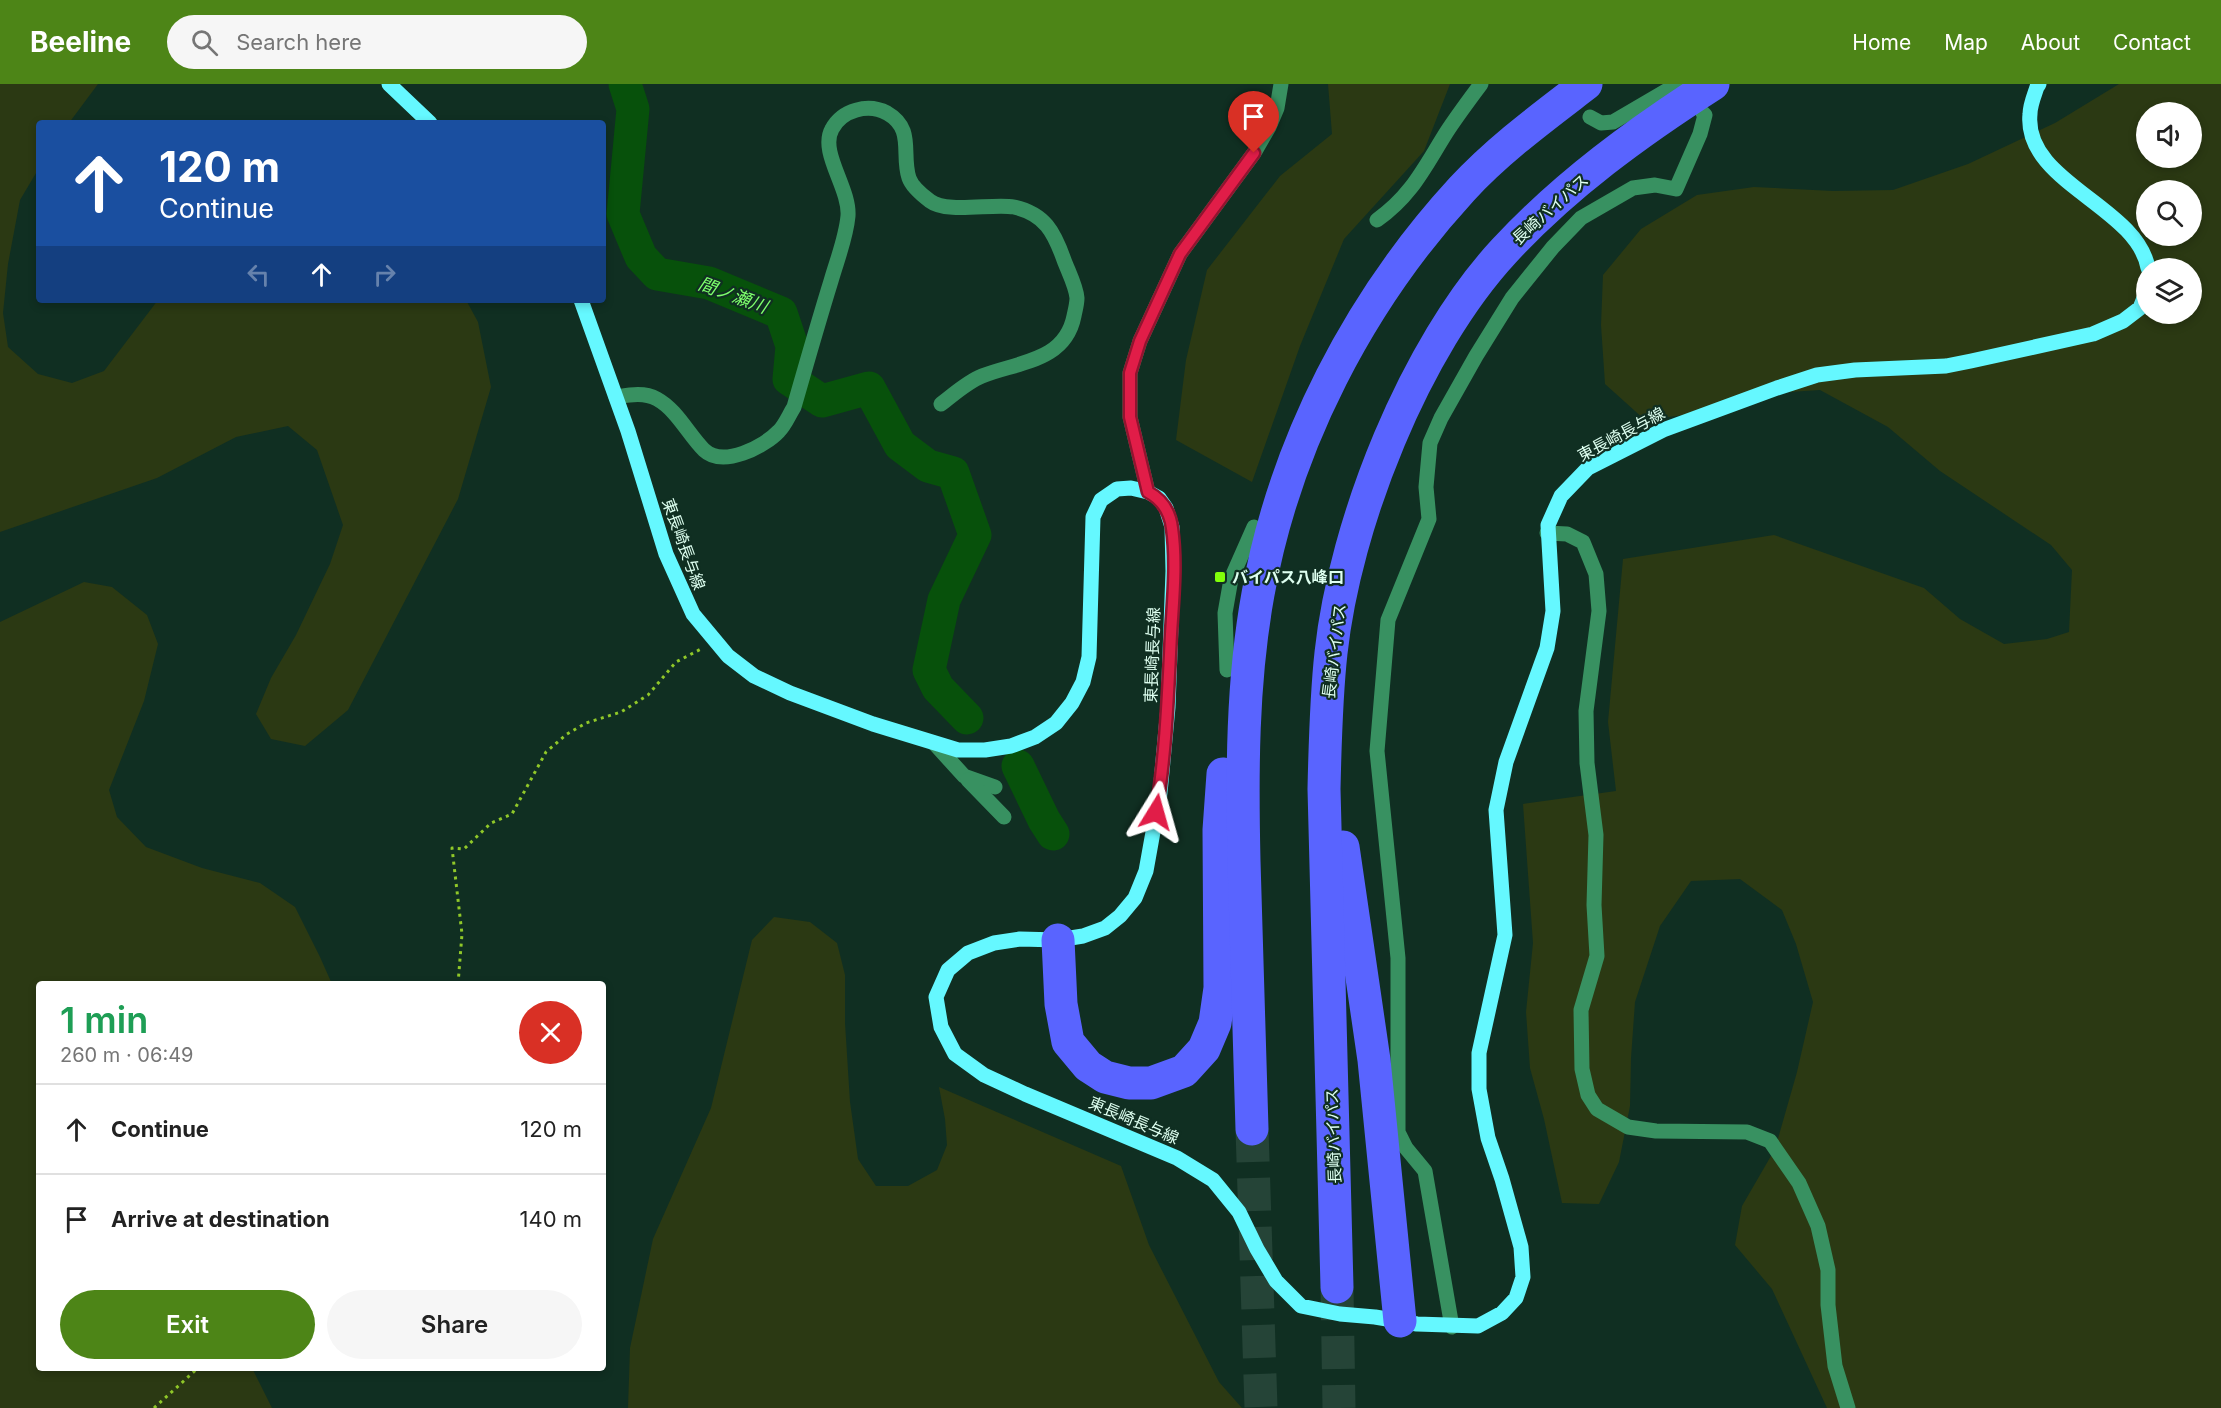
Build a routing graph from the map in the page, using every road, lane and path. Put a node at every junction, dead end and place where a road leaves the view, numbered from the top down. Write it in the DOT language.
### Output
graph roads {
  1 [pos="388,84"];
  2 [pos="1281,84"];
  3 [pos="1481,84"];
  4 [pos="1586,84"];
  5 [pos="2039,84"];
  6 [pos="1700,96"];
  7 [pos="1590,117"];
  8 [pos="427,120"];
  9 [pos="1377,220"];
  10 [pos="1428,228"];
  11 [pos="2144,258"];
  12 [pos="582,303"];
  13 [pos="2136,311"];
  14 [pos="616,397"];
  15 [pos="940,404"];
  16 [pos="1148,492"];
  17 [pos="1547,533"];
  18 [pos="712,640"];
  19 [pos="1325,739"];
  20 [pos="934,742"];
  21 [pos="1223,771"];
  22 [pos="964,776"];
  23 [pos="995,787"];
  24 [pos="1004,816"];
  25 [pos="1245,921"];
  26 [pos="1058,940"];
  27 [pos="458,981"];
  28 [pos="1252,1129"];
  29 [pos="1337,1287"];
  30 [pos="1400,1321"];
  31 [pos="1452,1327"];
  32 [pos="195,1371"];
  33 [pos="154,1408"];
  34 [pos="1848,1408"];
  1 -- 8 [label="main road"];
  2 -- 16 [label="street"];
  3 -- 9 [label="street"];
  4 -- 10 [label="highway"];
  5 -- 11 [label="main road"];
  6 -- 7 [label="street"];
  6 -- 19 [label="highway, 長崎バイパス"];
  6 -- 31 [label="street"];
  10 -- 21 [label="highway"];
  10 -- 25 [label="highway"];
  12 -- 14 [label="main road, 東長崎長与線"];
  13 -- 17 [label="main road, 東長崎長与線"];
  14 -- 15 [label="street"];
  14 -- 18 [label="main road, 東長崎長与線"];
  16 -- 20 [label="main road, 東長崎長与線"];
  16 -- 26 [label="main road, 東長崎長与線"];
  17 -- 31 [label="main road, 東長崎長与線"];
  17 -- 34 [label="street"];
  18 -- 20 [label="main road, 東長崎長与線"];
  18 -- 27 [label="path"];
  19 -- 29 [label="highway, 長崎バイパス"];
  19 -- 30 [label="highway"];
  20 -- 22 [label="street"];
  21 -- 25 [label="highway"];
  21 -- 26 [label="highway"];
  22 -- 23 [label="street"];
  22 -- 24 [label="street"];
  25 -- 28 [label="highway"];
  26 -- 30 [label="main road, 東長崎長与線"];
  30 -- 31 [label="main road, 東長崎長与線"];
  32 -- 33 [label="path"];
}
